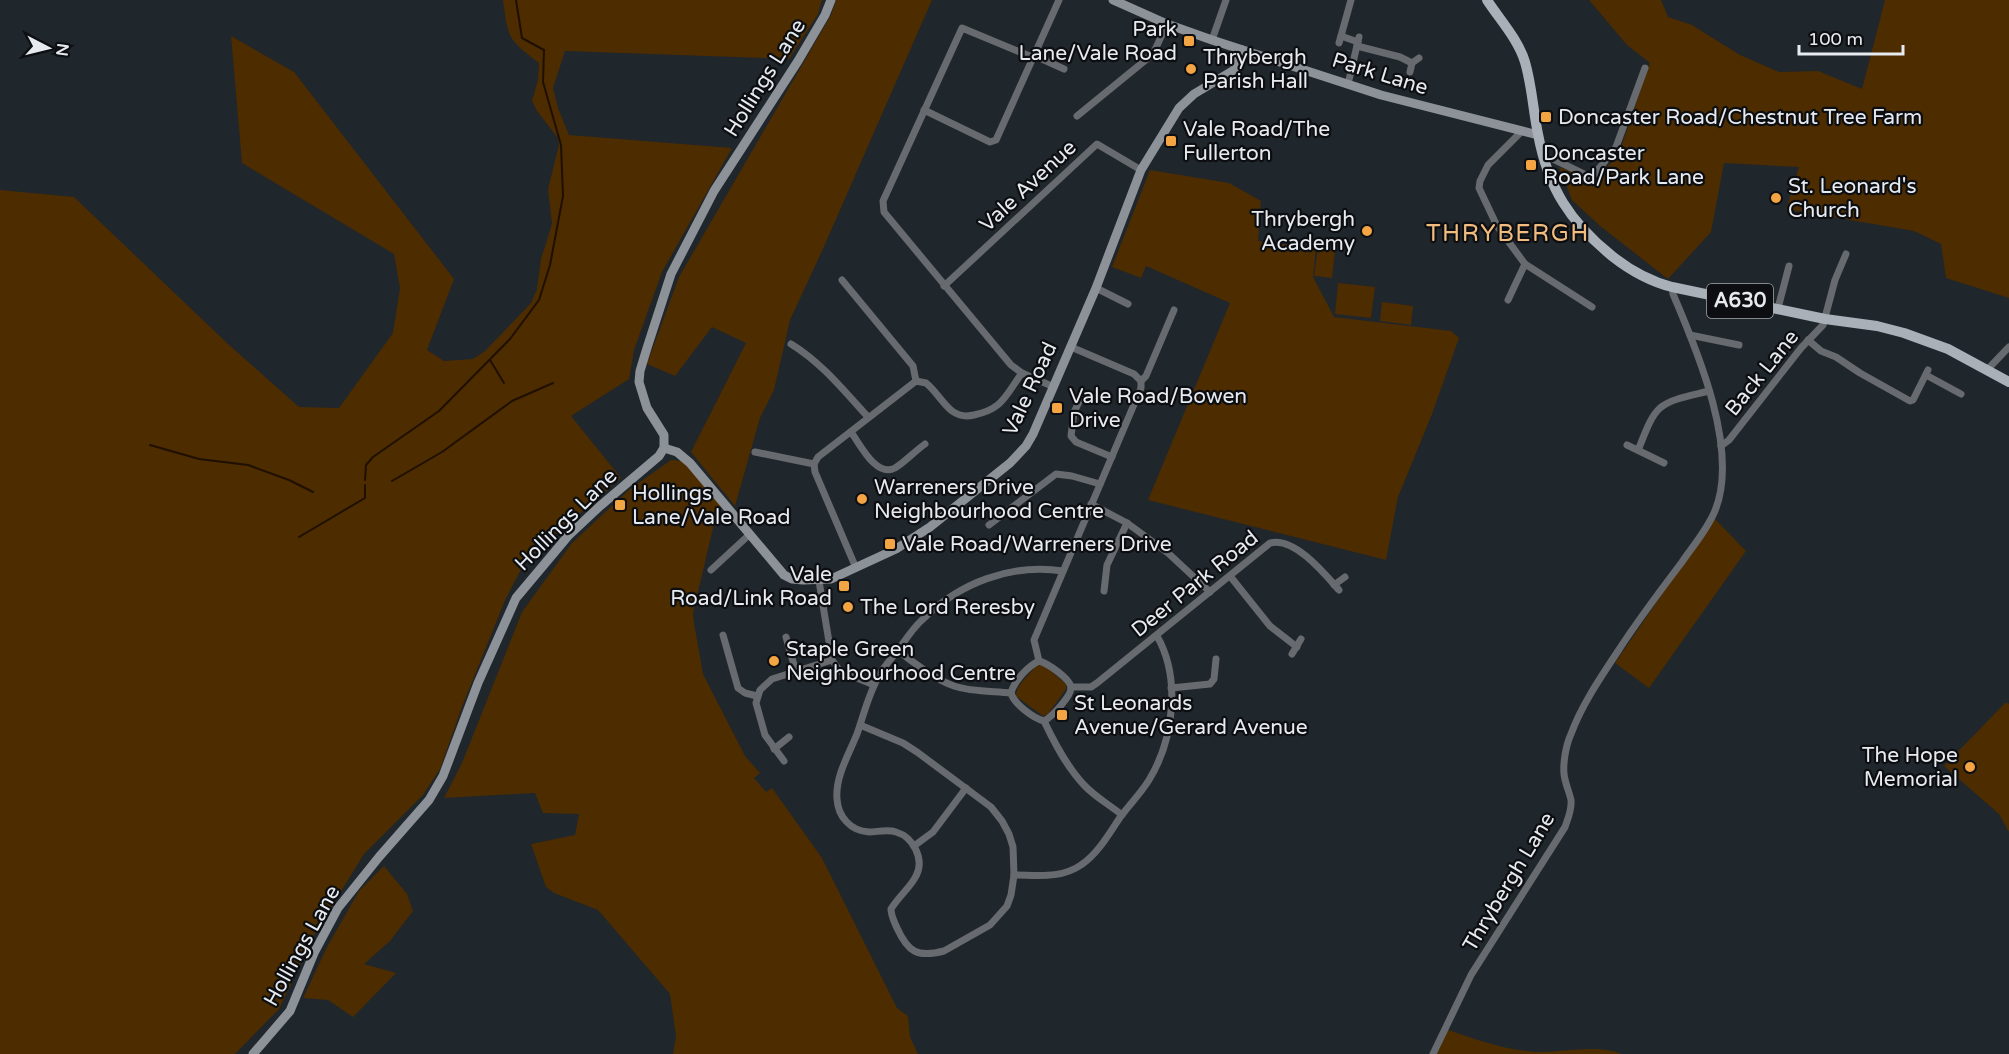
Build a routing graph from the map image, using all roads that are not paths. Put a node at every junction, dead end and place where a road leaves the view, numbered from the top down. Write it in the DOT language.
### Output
graph roads {
  1 [pos="831,0"];
  2 [pos="1059,0"];
  3 [pos="1113,0"];
  4 [pos="1226,0"];
  5 [pos="1351,0"];
  6 [pos="1487,0"];
  7 [pos="1167,24"];
  8 [pos="1212,40"];
  9 [pos="1358,42"];
  10 [pos="1242,50"];
  11 [pos="1033,56"];
  12 [pos="1419,58"];
  13 [pos="1412,63"];
  14 [pos="1645,68"];
  15 [pos="1064,69"];
  16 [pos="1410,72"];
  17 [pos="1348,84"];
  18 [pos="924,110"];
  19 [pos="1077,116"];
  20 [pos="1521,132"];
  21 [pos="1538,135"];
  22 [pos="1553,159"];
  23 [pos="1142,170"];
  24 [pos="1846,254"];
  25 [pos="1525,264"];
  26 [pos="1789,266"];
  27 [pos="842,280"];
  28 [pos="944,286"];
  29 [pos="1672,287"];
  30 [pos="1095,288"];
  31 [pos="1508,300"];
  32 [pos="1128,304"];
  33 [pos="1593,307"];
  34 [pos="1778,308"];
  35 [pos="1174,310"];
  36 [pos="1825,318"];
  37 [pos="1690,335"];
  38 [pos="1808,340"];
  39 [pos="791,344"];
  40 [pos="1739,345"];
  41 [pos="1071,347"];
  42 [pos="2009,347"];
  43 [pos="1987,370"];
  44 [pos="1022,373"];
  45 [pos="916,381"];
  46 [pos="1141,381"];
  47 [pos="2009,382"];
  48 [pos="1054,387"];
  49 [pos="1709,391"];
  50 [pos="1083,394"];
  51 [pos="1961,394"];
  52 [pos="868,417"];
  53 [pos="851,432"];
  54 [pos="925,444"];
  55 [pos="1627,445"];
  56 [pos="1721,446"];
  57 [pos="664,448"];
  58 [pos="1638,450"];
  59 [pos="756,452"];
  60 [pos="1112,457"];
  61 [pos="1664,463"];
  62 [pos="814,464"];
  63 [pos="1100,484"];
  64 [pos="1091,504"];
  65 [pos="1127,523"];
  66 [pos="989,525"];
  67 [pos="750,534"];
  68 [pos="856,568"];
  69 [pos="711,570"];
  70 [pos="1063,571"];
  71 [pos="1230,576"];
  72 [pos="1345,577"];
  73 [pos="819,581"];
  74 [pos="1104,591"];
  75 [pos="1210,592"];
  76 [pos="723,634"];
  77 [pos="1157,636"];
  78 [pos="786,637"];
  79 [pos="1301,639"];
  80 [pos="898,651"];
  81 [pos="1216,659"];
  82 [pos="832,660"];
  83 [pos="1039,661"];
  84 [pos="796,672"];
  85 [pos="874,685"];
  86 [pos="1071,687"];
  87 [pos="1171,688"];
  88 [pos="1011,693"];
  89 [pos="757,696"];
  90 [pos="1044,721"];
  91 [pos="860,725"];
  92 [pos="789,736"];
  93 [pos="774,749"];
  94 [pos="784,761"];
  95 [pos="966,788"];
  96 [pos="1122,815"];
  97 [pos="914,846"];
  98 [pos="1014,875"];
  99 [pos="253,1054"];
  100 [pos="1433,1054"];
  1 -- 57 [label="street, Hollings Lane"];
  2 -- 11 [label="street"];
  3 -- 7 [label="street, Park Lane"];
  4 -- 8 [label="street"];
  5 -- 9 [label="street"];
  6 -- 21 [label="main road, A630"];
  7 -- 8 [label="street, Park Lane"];
  7 -- 19 [label="street"];
  8 -- 10 [label="street, Park Lane"];
  9 -- 13 [label="street"];
  9 -- 17 [label="street"];
  10 -- 17 [label="street, Park Lane"];
  10 -- 23 [label="street, Vale Road"];
  11 -- 15 [label="street"];
  11 -- 18 [label="street"];
  11 -- 18 [label="street"];
  12 -- 13 [label="street"];
  13 -- 16 [label="street"];
  14 -- 22 [label="street"];
  17 -- 20 [label="street, Park Lane"];
  18 -- 28 [label="street"];
  20 -- 21 [label="street, Park Lane"];
  20 -- 25 [label="street"];
  21 -- 29 [label="main road, A630"];
  23 -- 28 [label="street, Vale Avenue"];
  23 -- 30 [label="street, Vale Road"];
  24 -- 36 [label="street"];
  25 -- 31 [label="street"];
  25 -- 33 [label="street"];
  26 -- 34 [label="street"];
  27 -- 45 [label="street"];
  28 -- 44 [label="street"];
  29 -- 34 [label="main road, A630"];
  29 -- 37 [label="street"];
  30 -- 32 [label="street"];
  30 -- 41 [label="street, Vale Road"];
  34 -- 36 [label="main road, A630"];
  35 -- 46 [label="street"];
  36 -- 38 [label="street, Back Lane"];
  36 -- 43 [label="main road, A630"];
  37 -- 40 [label="street"];
  37 -- 49 [label="street"];
  38 -- 51 [label="street"];
  38 -- 56 [label="street, Back Lane"];
  39 -- 52 [label="street"];
  41 -- 46 [label="street"];
  41 -- 48 [label="street, Vale Road"];
  42 -- 43 [label="street"];
  43 -- 47 [label="main road, A630"];
  44 -- 45 [label="street"];
  44 -- 48 [label="street"];
  45 -- 52 [label="street"];
  46 -- 60 [label="street"];
  48 -- 68 [label="street, Vale Road"];
  49 -- 56 [label="street"];
  49 -- 58 [label="street"];
  50 -- 60 [label="street"];
  52 -- 53 [label="street"];
  53 -- 54 [label="street"];
  53 -- 62 [label="street"];
  55 -- 58 [label="street"];
  56 -- 100 [label="street, Thrybergh Lane"];
  57 -- 67 [label="street, Vale Road"];
  57 -- 99 [label="street, Hollings Lane"];
  58 -- 61 [label="street"];
  59 -- 62 [label="street"];
  60 -- 63 [label="street"];
  62 -- 68 [label="street"];
  63 -- 64 [label="street"];
  63 -- 66 [label="street"];
  64 -- 65 [label="street"];
  64 -- 70 [label="street"];
  65 -- 74 [label="street"];
  65 -- 75 [label="street"];
  67 -- 69 [label="street"];
  67 -- 73 [label="street, Vale Road"];
  68 -- 73 [label="street, Vale Road"];
  70 -- 80 [label="street"];
  70 -- 83 [label="street"];
  71 -- 72 [label="street, Deer Park Road"];
  71 -- 75 [label="street, Deer Park Road"];
  71 -- 79 [label="street"];
  73 -- 82 [label="street"];
  75 -- 77 [label="street, Deer Park Road"];
  76 -- 89 [label="street"];
  77 -- 86 [label="street, Deer Park Road"];
  77 -- 87 [label="street"];
  78 -- 84 [label="street"];
  80 -- 85 [label="street"];
  80 -- 88 [label="street"];
  81 -- 87 [label="street"];
  82 -- 84 [label="street"];
  82 -- 85 [label="street"];
  83 -- 86 [label="street"];
  83 -- 88 [label="street"];
  84 -- 89 [label="street"];
  85 -- 91 [label="street"];
  86 -- 90 [label="street"];
  87 -- 96 [label="street"];
  88 -- 90 [label="street"];
  89 -- 93 [label="street"];
  90 -- 96 [label="street"];
  91 -- 95 [label="street"];
  91 -- 97 [label="street"];
  92 -- 93 [label="street"];
  93 -- 94 [label="street"];
  95 -- 97 [label="street"];
  95 -- 98 [label="street"];
  96 -- 98 [label="street"];
  97 -- 98 [label="street"];
}
